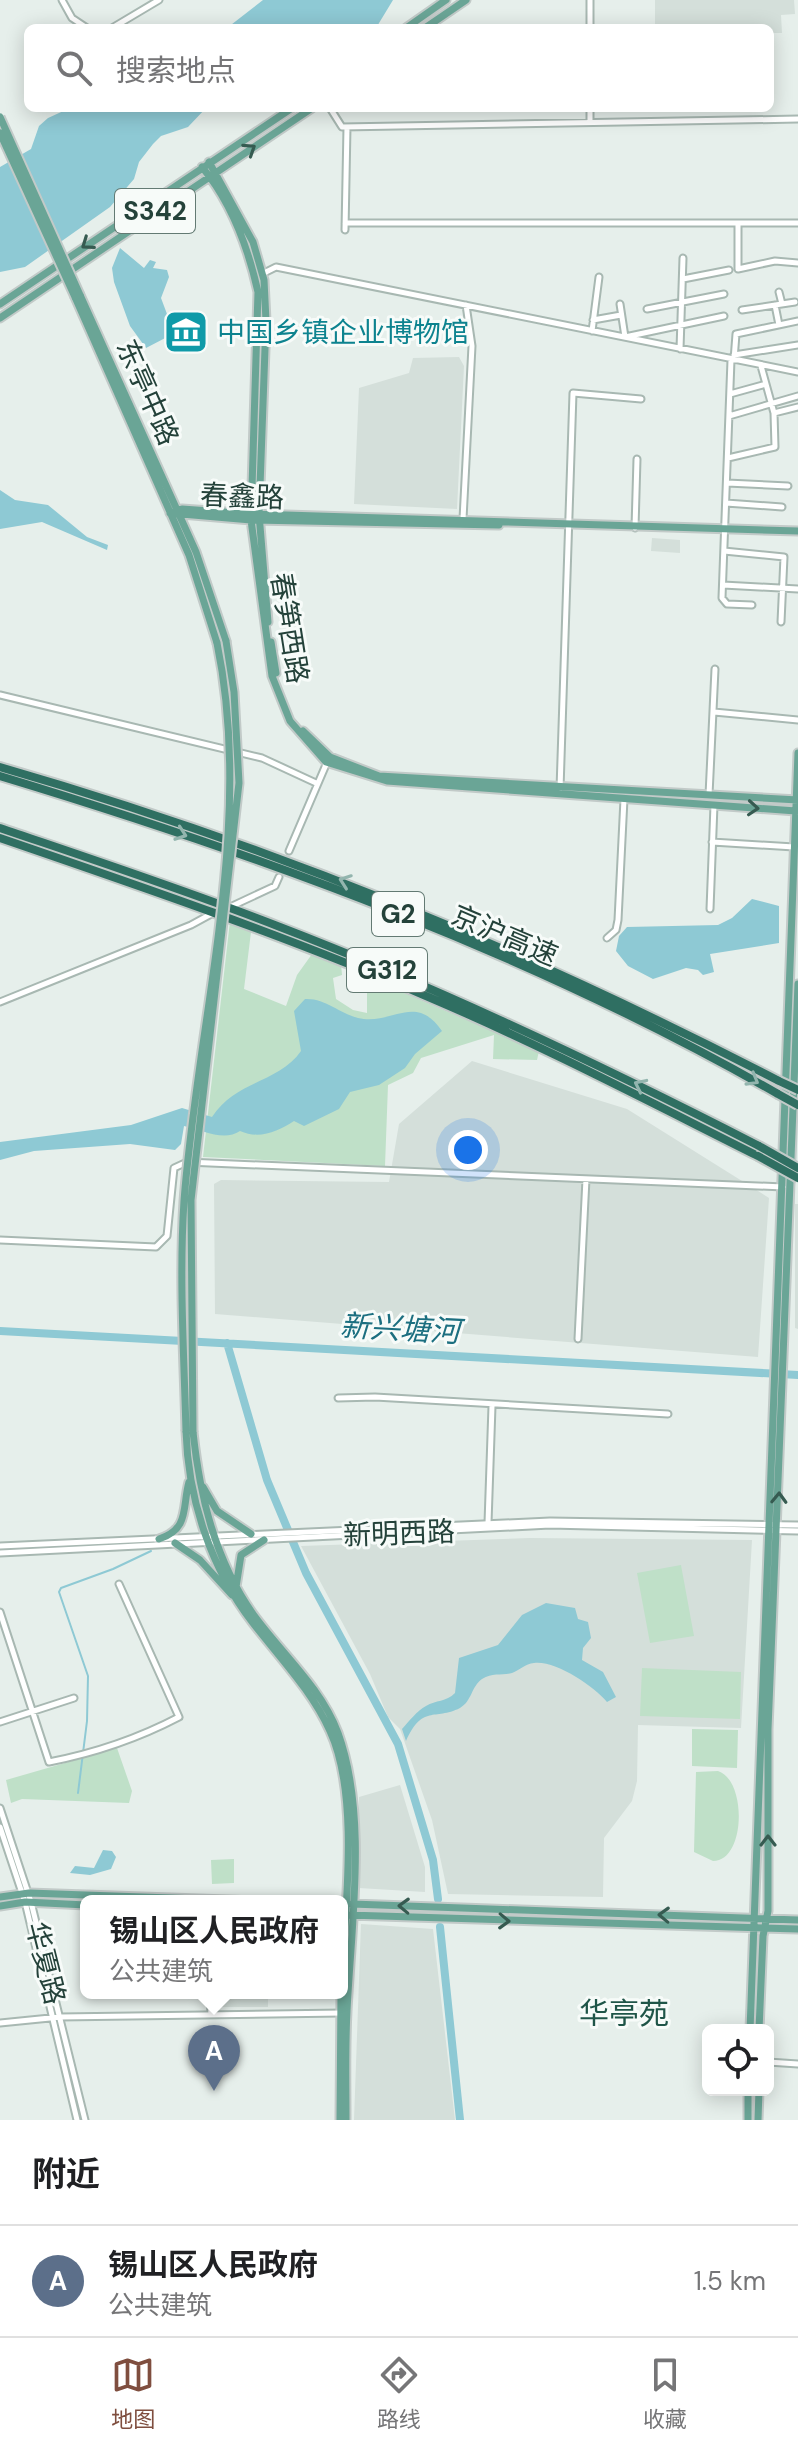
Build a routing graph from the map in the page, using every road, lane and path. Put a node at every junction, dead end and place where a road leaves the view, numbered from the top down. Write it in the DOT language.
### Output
graph roads {
  1 [pos="62,0"];
  2 [pos="159,0"];
  3 [pos="446,0"];
  4 [pos="466,0"];
  5 [pos="590,0"];
  6 [pos="81,24"];
  7 [pos="119,24"];
  8 [pos="412,24"];
  9 [pos="431,24"];
  10 [pos="590,24"];
  11 [pos="286,112"];
  12 [pos="306,112"];
  13 [pos="332,112"];
  14 [pos="590,112"];
  15 [pos="0,117"];
  16 [pos="798,119"];
  17 [pos="590,122"];
  18 [pos="347,127"];
  19 [pos="0,133"];
  20 [pos="206,165"];
  21 [pos="212,174"];
  22 [pos="345,223"];
  23 [pos="738,223"];
  24 [pos="798,223"];
  25 [pos="345,230"];
  26 [pos="683,258"];
  27 [pos="798,263"];
  28 [pos="729,270"];
  29 [pos="262,274"];
  30 [pos="599,277"];
  31 [pos="683,279"];
  32 [pos="779,292"];
  33 [pos="724,294"];
  34 [pos="78,296"];
  35 [pos="682,301"];
  36 [pos="795,302"];
  37 [pos="0,304"];
  38 [pos="620,304"];
  39 [pos="466,305"];
  40 [pos="779,305"];
  41 [pos="647,309"];
  42 [pos="742,310"];
  43 [pos="621,315"];
  44 [pos="724,316"];
  45 [pos="0,318"];
  46 [pos="593,320"];
  47 [pos="798,321"];
  48 [pos="680,325"];
  49 [pos="779,325"];
  50 [pos="592,331"];
  51 [pos="625,337"];
  52 [pos="798,345"];
  53 [pos="680,349"];
  54 [pos="733,358"];
  55 [pos="761,366"];
  56 [pos="798,366"];
  57 [pos="781,369"];
  58 [pos="798,372"];
  59 [pos="766,384"];
  60 [pos="730,394"];
  61 [pos="798,396"];
  62 [pos="641,399"];
  63 [pos="770,405"];
  64 [pos="798,407"];
  65 [pos="774,413"];
  66 [pos="729,416"];
  67 [pos="728,458"];
  68 [pos="637,459"];
  69 [pos="727,483"];
  70 [pos="788,486"];
  71 [pos="726,503"];
  72 [pos="782,507"];
  73 [pos="176,513"];
  74 [pos="255,517"];
  75 [pos="463,519"];
  76 [pos="568,524"];
  77 [pos="635,527"];
  78 [pos="725,529"];
  79 [pos="798,533"];
  80 [pos="724,551"];
  81 [pos="723,585"];
  82 [pos="783,588"];
  83 [pos="798,589"];
  84 [pos="752,605"];
  85 [pos="781,622"];
  86 [pos="715,669"];
  87 [pos="0,695"];
  88 [pos="714,712"];
  89 [pos="798,720"];
  90 [pos="798,753"];
  91 [pos="328,759"];
  92 [pos="0,767"];
  93 [pos="0,776"];
  94 [pos="316,783"];
  95 [pos="560,790"];
  96 [pos="709,795"];
  97 [pos="624,799"];
  98 [pos="796,800"];
  99 [pos="714,805"];
  100 [pos="796,811"];
  101 [pos="0,828"];
  102 [pos="0,838"];
  103 [pos="712,842"];
  104 [pos="794,847"];
  105 [pos="289,851"];
  106 [pos="279,877"];
  107 [pos="228,908"];
  108 [pos="710,909"];
  109 [pos="212,913"];
  110 [pos="607,938"];
  111 [pos="798,984"];
  112 [pos="798,991"];
  113 [pos="0,1002"];
  114 [pos="798,1090"];
  115 [pos="798,1105"];
  116 [pos="758,1151"];
  117 [pos="798,1168"];
  118 [pos="798,1178"];
  119 [pos="586,1179"];
  120 [pos="783,1187"];
  121 [pos="0,1240"];
  122 [pos="578,1339"];
  123 [pos="338,1398"];
  124 [pos="492,1406"];
  125 [pos="668,1414"];
  126 [pos="189,1432"];
  127 [pos="197,1472"];
  128 [pos="190,1480"];
  129 [pos="488,1523"];
  130 [pos="798,1525"];
  131 [pos="767,1528"];
  132 [pos="778,1528"];
  133 [pos="798,1531"];
  134 [pos="251,1534"];
  135 [pos="302,1534"];
  136 [pos="276,1535"];
  137 [pos="159,1539"];
  138 [pos="211,1539"];
  139 [pos="264,1540"];
  140 [pos="175,1543"];
  141 [pos="0,1546"];
  142 [pos="0,1553"];
  143 [pos="119,1584"];
  144 [pos="236,1587"];
  145 [pos="236,1599"];
  146 [pos="0,1612"];
  147 [pos="74,1698"];
  148 [pos="32,1712"];
  149 [pos="0,1722"];
  150 [pos="0,1808"];
  151 [pos="0,1827"];
  152 [pos="347,1895"];
  153 [pos="347,1895"];
  154 [pos="0,1897"];
  155 [pos="27,1898"];
  156 [pos="80,1899"];
  157 [pos="80,1904"];
  158 [pos="348,1904"];
  159 [pos="0,1906"];
  160 [pos="348,1915"];
  161 [pos="798,1920"];
  162 [pos="754,1923"];
  163 [pos="765,1924"];
  164 [pos="798,1929"];
  165 [pos="210,1999"];
  166 [pos="342,1999"];
  167 [pos="344,1999"];
  168 [pos="343,2013"];
  169 [pos="211,2015"];
  170 [pos="52,2017"];
  171 [pos="60,2017"];
  172 [pos="0,2023"];
  173 [pos="750,2024"];
  174 [pos="759,2024"];
  175 [pos="774,2062"];
  176 [pos="798,2064"];
  177 [pos="748,2096"];
  178 [pos="759,2096"];
  179 [pos="77,2120"];
  180 [pos="85,2120"];
  181 [pos="340,2120"];
  182 [pos="346,2120"];
  183 [pos="748,2120"];
  184 [pos="758,2120"];
  1 -- 6 [label="street"];
  2 -- 7 [label="street"];
  3 -- 8 [label="main road"];
  4 -- 9 [label="main road"];
  5 -- 10 [label="street"];
  11 -- 20 [label="main road, S342"];
  21 -- 12 [label="main road, S342, one-way"];
  13 -- 18 [label="street"];
  14 -- 17 [label="street"];
  15 -- 34 [label="main road, bridge"];
  16 -- 17 [label="street"];
  17 -- 18 [label="street"];
  18 -- 22 [label="street"];
  19 -- 34 [label="main road, bridge"];
  20 -- 21 [label="main road, 春笋西路"];
  20 -- 37 [label="main road, S342, one-way"];
  21 -- 29 [label="main road, 春笋西路"];
  21 -- 45 [label="main road, S342"];
  21 -- 74 [label="main road, 春笋西路"];
  22 -- 23 [label="street"];
  22 -- 25 [label="street"];
  23 -- 24 [label="street"];
  23 -- 27 [label="street"];
  26 -- 31 [label="street"];
  28 -- 31 [label="street"];
  29 -- 39 [label="street"];
  29 -- 74 [label="main road, 春笋西路"];
  30 -- 46 [label="street"];
  31 -- 35 [label="street"];
  32 -- 40 [label="street"];
  33 -- 35 [label="street"];
  34 -- 73 [label="main road, 东亭中路"];
  35 -- 41 [label="street"];
  35 -- 48 [label="street"];
  36 -- 40 [label="street"];
  38 -- 43 [label="street"];
  39 -- 50 [label="street"];
  39 -- 75 [label="street"];
  40 -- 42 [label="street"];
  40 -- 49 [label="street"];
  43 -- 46 [label="street"];
  43 -- 51 [label="street"];
  44 -- 48 [label="street"];
  46 -- 50 [label="street"];
  47 -- 49 [label="street"];
  48 -- 51 [label="street"];
  48 -- 53 [label="street"];
  49 -- 54 [label="street"];
  50 -- 51 [label="street"];
  51 -- 53 [label="street"];
  52 -- 54 [label="street"];
  53 -- 54 [label="street"];
  54 -- 55 [label="street"];
  54 -- 60 [label="street"];
  55 -- 57 [label="street"];
  55 -- 59 [label="street"];
  56 -- 57 [label="street"];
  57 -- 58 [label="street"];
  59 -- 60 [label="street"];
  59 -- 63 [label="street"];
  60 -- 66 [label="street"];
  61 -- 63 [label="street"];
  62 -- 76 [label="street"];
  63 -- 65 [label="street"];
  63 -- 66 [label="street"];
  64 -- 65 [label="street"];
  65 -- 67 [label="street"];
  66 -- 67 [label="street"];
  67 -- 69 [label="street"];
  68 -- 77 [label="street"];
  69 -- 70 [label="street"];
  69 -- 71 [label="street"];
  71 -- 72 [label="street"];
  71 -- 78 [label="street"];
  73 -- 74 [label="main road, 春鑫路"];
  73 -- 126 [label="main road, 东亭中路, bridge"];
  74 -- 75 [label="main road, 春鑫路"];
  74 -- 76 [label="main road, 春鑫路"];
  74 -- 91 [label="main road, 春笋西路"];
  75 -- 76 [label="main road, 春鑫路"];
  76 -- 77 [label="main road, 春鑫路"];
  76 -- 95 [label="street"];
  77 -- 78 [label="main road, 春鑫路"];
  78 -- 79 [label="main road, 春鑫路"];
  78 -- 80 [label="street"];
  80 -- 81 [label="street"];
  80 -- 82 [label="street"];
  81 -- 82 [label="street"];
  81 -- 84 [label="street"];
  82 -- 83 [label="street"];
  82 -- 85 [label="street"];
  86 -- 88 [label="street"];
  87 -- 94 [label="street"];
  88 -- 89 [label="street"];
  88 -- 96 [label="street"];
  90 -- 98 [label="main road"];
  91 -- 94 [label="street"];
  91 -- 95 [label="main road"];
  114 -- 92 [label="highway, 京沪高速 / G2, one-way, bridge"];
  93 -- 115 [label="highway, 京沪高速 / G2, one-way, bridge"];
  94 -- 105 [label="street"];
  95 -- 96 [label="main road"];
  95 -- 97 [label="main road"];
  96 -- 98 [label="main road"];
  97 -- 99 [label="main road"];
  97 -- 110 [label="street"];
  98 -- 100 [label="main road"];
  99 -- 100 [label="main road, one-way"];
  99 -- 103 [label="street"];
  100 -- 104 [label="main road"];
  101 -- 107 [label="highway, G312"];
  102 -- 109 [label="highway, G312"];
  103 -- 104 [label="street"];
  103 -- 108 [label="street"];
  104 -- 120 [label="main road"];
  106 -- 107 [label="street"];
  107 -- 109 [label="street"];
  116 -- 107 [label="highway, G312, one-way"];
  109 -- 113 [label="street"];
  109 -- 116 [label="highway, G312"];
  111 -- 112 [label="main road"];
  132 -- 112 [label="main road, one-way"];
  116 -- 117 [label="highway, G312, bridge"];
  116 -- 118 [label="highway, G312, bridge"];
  119 -- 120 [label="street"];
  119 -- 121 [label="street"];
  119 -- 122 [label="street"];
  120 -- 131 [label="main road"];
  123 -- 124 [label="street"];
  124 -- 125 [label="street"];
  124 -- 129 [label="street"];
  126 -- 127 [label="main road"];
  126 -- 128 [label="main road"];
  127 -- 134 [label="main road"];
  127 -- 138 [label="main road"];
  128 -- 137 [label="main road"];
  128 -- 138 [label="main road"];
  129 -- 131 [label="street, 新明西路"];
  129 -- 135 [label="street, 新明西路"];
  130 -- 132 [label="street, 新明西路"];
  131 -- 132 [label="street, 新明西路"];
  131 -- 135 [label="street, 新明西路"];
  131 -- 162 [label="main road"];
  132 -- 133 [label="street, 新明西路"];
  163 -- 132 [label="main road, one-way"];
  134 -- 136 [label="street, 新明西路"];
  134 -- 138 [label="street, 新明西路"];
  135 -- 136 [label="street, 新明西路"];
  136 -- 139 [label="street, 新明西路"];
  137 -- 138 [label="street, 新明西路"];
  137 -- 141 [label="street, 新明西路"];
  138 -- 139 [label="street, 新明西路"];
  138 -- 140 [label="street, 新明西路"];
  138 -- 144 [label="main road"];
  138 -- 145 [label="main road"];
  139 -- 144 [label="main road"];
  140 -- 142 [label="street, 新明西路"];
  140 -- 145 [label="main road"];
  143 -- 148 [label="street"];
  144 -- 152 [label="main road"];
  145 -- 153 [label="main road"];
  146 -- 148 [label="street"];
  147 -- 148 [label="street"];
  148 -- 149 [label="street"];
  150 -- 155 [label="street, 华夏路"];
  151 -- 155 [label="street, 华夏路"];
  154 -- 155 [label="main road"];
  155 -- 156 [label="main road"];
  155 -- 157 [label="main road"];
  155 -- 159 [label="main road"];
  155 -- 170 [label="street, 华夏路"];
  155 -- 171 [label="street, 华夏路"];
  162 -- 158 [label="main road, one-way"];
  160 -- 162 [label="main road, one-way"];
  161 -- 163 [label="main road"];
  162 -- 163 [label="main road"];
  162 -- 173 [label="main road"];
  163 -- 164 [label="main road"];
  163 -- 174 [label="main road"];
  165 -- 169 [label="street"];
  166 -- 168 [label="main road"];
  167 -- 168 [label="main road"];
  168 -- 169 [label="street"];
  168 -- 181 [label="main road"];
  168 -- 182 [label="main road"];
  169 -- 171 [label="street"];
  170 -- 171 [label="street"];
  170 -- 172 [label="street"];
  170 -- 179 [label="street, 华夏路"];
  171 -- 180 [label="street, 华夏路"];
  175 -- 176 [label="street"];
  177 -- 183 [label="main road"];
  178 -- 184 [label="main road"];
}
